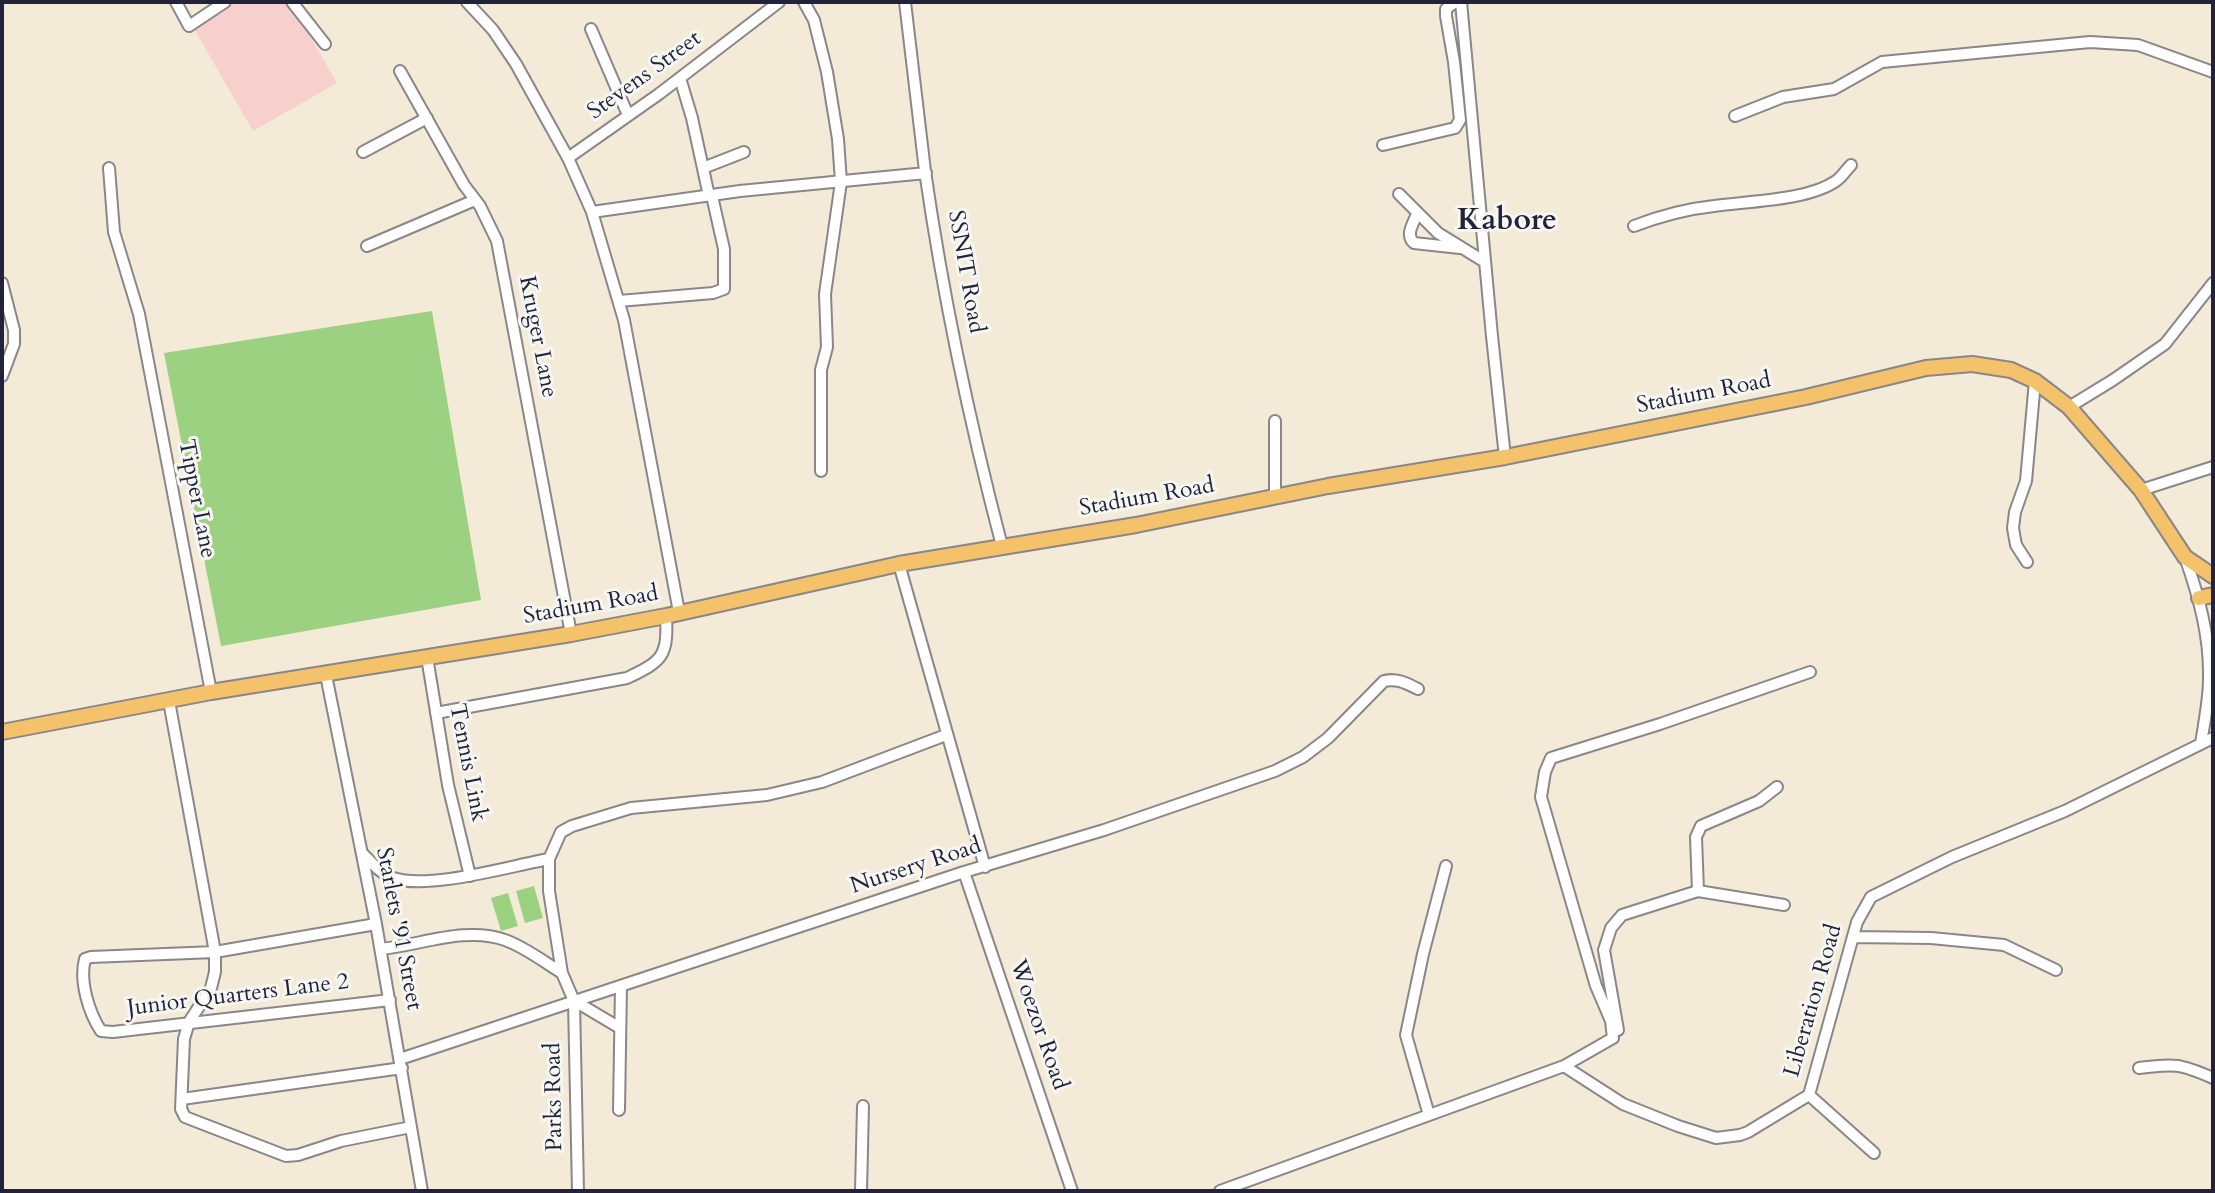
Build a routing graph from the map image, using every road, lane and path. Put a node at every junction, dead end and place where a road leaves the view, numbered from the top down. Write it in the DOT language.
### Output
graph roads {
  1 [pos="176,2"];
  2 [pos="225,2"];
  3 [pos="292,2"];
  4 [pos="467,2"];
  5 [pos="779,2"];
  6 [pos="804,2"];
  7 [pos="905,2"];
  8 [pos="1461,2"];
  9 [pos="591,29"];
  10 [pos="325,44"];
  11 [pos="400,71"];
  12 [pos="2213,72"];
  13 [pos="680,78"];
  14 [pos="628,115"];
  15 [pos="1735,116"];
  16 [pos="427,118"];
  17 [pos="1383,145"];
  18 [pos="363,152"];
  19 [pos="744,152"];
  20 [pos="568,158"];
  21 [pos="1851,165"];
  22 [pos="109,168"];
  23 [pos="703,168"];
  24 [pos="926,173"];
  25 [pos="841,182"];
  26 [pos="1399,194"];
  27 [pos="711,196"];
  28 [pos="475,200"];
  29 [pos="592,212"];
  30 [pos="1417,214"];
  31 [pos="1634,226"];
  32 [pos="367,246"];
  33 [pos="1462,248"];
  34 [pos="1485,262"];
  35 [pos="2213,283"];
  36 [pos="2,287"];
  37 [pos="618,301"];
  38 [pos="2,376"];
  39 [pos="2035,381"];
  40 [pos="2069,407"];
  41 [pos="1275,421"];
  42 [pos="1505,457"];
  43 [pos="2213,467"];
  44 [pos="821,471"];
  45 [pos="2141,490"];
  46 [pos="1275,497"];
  47 [pos="1002,546"];
  48 [pos="2185,557"];
  49 [pos="2026,562"];
  50 [pos="899,564"];
  51 [pos="2213,576"];
  52 [pos="2206,596"];
  53 [pos="673,614"];
  54 [pos="571,634"];
  55 [pos="427,657"];
  56 [pos="1810,672"];
  57 [pos="326,675"];
  58 [pos="1418,689"];
  59 [pos="211,692"];
  60 [pos="169,701"];
  61 [pos="436,713"];
  62 [pos="2,732"];
  63 [pos="946,735"];
  64 [pos="2213,738"];
  65 [pos="2201,744"];
  66 [pos="1777,787"];
  67 [pos="363,854"];
  68 [pos="549,859"];
  69 [pos="1446,866"];
  70 [pos="985,867"];
  71 [pos="964,872"];
  72 [pos="470,876"];
  73 [pos="1698,891"];
  74 [pos="1784,905"];
  75 [pos="376,924"];
  76 [pos="1853,937"];
  77 [pos="381,949"];
  78 [pos="215,952"];
  79 [pos="2056,970"];
  80 [pos="562,973"];
  81 [pos="621,986"];
  82 [pos="390,1000"];
  83 [pos="576,1001"];
  84 [pos="189,1022"];
  85 [pos="620,1028"];
  86 [pos="1613,1038"];
  87 [pos="401,1063"];
  88 [pos="1564,1066"];
  89 [pos="2139,1068"];
  90 [pos="2213,1078"];
  91 [pos="1809,1095"];
  92 [pos="182,1099"];
  93 [pos="863,1106"];
  94 [pos="618,1110"];
  95 [pos="1429,1115"];
  96 [pos="411,1127"];
  97 [pos="1874,1153"];
  98 [pos="422,1191"];
  99 [pos="578,1191"];
  100 [pos="861,1191"];
  101 [pos="1072,1191"];
  102 [pos="1220,1191"];
  1 -- 2 [label="street"];
  3 -- 10 [label="street"];
  4 -- 20 [label="street"];
  5 -- 13 [label="street, Stevens Street"];
  6 -- 25 [label="street"];
  7 -- 24 [label="street, SSNIT Road"];
  8 -- 17 [label="street"];
  8 -- 34 [label="street"];
  9 -- 14 [label="street"];
  11 -- 16 [label="street, Kruger Lane"];
  12 -- 15 [label="street"];
  13 -- 14 [label="street, Stevens Street"];
  13 -- 23 [label="street"];
  14 -- 20 [label="street, Stevens Street"];
  16 -- 18 [label="street"];
  16 -- 28 [label="street, Kruger Lane"];
  19 -- 23 [label="street"];
  20 -- 29 [label="street"];
  21 -- 31 [label="street"];
  22 -- 59 [label="street, Tipper Lane"];
  23 -- 27 [label="street"];
  24 -- 25 [label="street"];
  24 -- 47 [label="street, SSNIT Road"];
  25 -- 27 [label="street"];
  25 -- 44 [label="street"];
  26 -- 30 [label="street"];
  27 -- 29 [label="street"];
  27 -- 37 [label="street"];
  28 -- 32 [label="street"];
  28 -- 54 [label="street, Kruger Lane"];
  29 -- 37 [label="street"];
  30 -- 33 [label="street"];
  30 -- 33 [label="street"];
  33 -- 34 [label="street"];
  34 -- 42 [label="street"];
  35 -- 40 [label="street"];
  36 -- 38 [label="street"];
  37 -- 53 [label="street"];
  39 -- 40 [label="main road, Stadium Road"];
  39 -- 42 [label="main road, Stadium Road"];
  39 -- 49 [label="street"];
  40 -- 45 [label="main road, Stadium Road"];
  41 -- 46 [label="street"];
  42 -- 46 [label="main road, Stadium Road"];
  43 -- 45 [label="street"];
  45 -- 48 [label="main road, Stadium Road"];
  46 -- 47 [label="main road, Stadium Road"];
  47 -- 50 [label="main road, Stadium Road"];
  48 -- 51 [label="main road, Stadium Road"];
  48 -- 52 [label="street"];
  50 -- 53 [label="main road, Stadium Road"];
  50 -- 63 [label="street"];
  52 -- 65 [label="street"];
  53 -- 54 [label="main road, Stadium Road"];
  53 -- 61 [label="street"];
  54 -- 55 [label="main road, Stadium Road"];
  55 -- 57 [label="main road, Stadium Road"];
  55 -- 61 [label="street, Tennis Link"];
  56 -- 86 [label="street"];
  57 -- 59 [label="main road, Stadium Road"];
  57 -- 67 [label="street, Starlets '91 Street"];
  58 -- 70 [label="street, Nursery Road"];
  59 -- 60 [label="main road, Stadium Road"];
  60 -- 62 [label="main road, Stadium Road"];
  60 -- 78 [label="street"];
  61 -- 72 [label="street, Tennis Link"];
  63 -- 68 [label="street"];
  63 -- 70 [label="street"];
  64 -- 65 [label="street, Liberation Road"];
  65 -- 76 [label="street, Liberation Road"];
  66 -- 73 [label="street"];
  67 -- 72 [label="street"];
  67 -- 75 [label="street, Starlets '91 Street"];
  68 -- 72 [label="street"];
  68 -- 80 [label="street"];
  69 -- 95 [label="street"];
  70 -- 71 [label="street, Nursery Road"];
  71 -- 81 [label="street, Nursery Road"];
  71 -- 101 [label="street, Woezor Road"];
  73 -- 74 [label="street"];
  73 -- 86 [label="street"];
  75 -- 77 [label="street, Starlets '91 Street"];
  75 -- 78 [label="street"];
  76 -- 79 [label="street"];
  76 -- 91 [label="street, Liberation Road"];
  77 -- 80 [label="street"];
  77 -- 82 [label="street, Starlets '91 Street"];
  78 -- 84 [label="street"];
  78 -- 84 [label="street, Junior Quarters Lane 2"];
  80 -- 83 [label="street"];
  81 -- 83 [label="street, Nursery Road"];
  81 -- 85 [label="street"];
  82 -- 84 [label="street, Junior Quarters Lane 2"];
  82 -- 87 [label="street, Starlets '91 Street"];
  83 -- 85 [label="street"];
  83 -- 87 [label="street, Nursery Road"];
  83 -- 99 [label="street, Parks Road"];
  84 -- 92 [label="street"];
  85 -- 94 [label="street"];
  86 -- 88 [label="street"];
  87 -- 92 [label="street, Nursery Road"];
  87 -- 96 [label="street, Starlets '91 Street"];
  88 -- 91 [label="street, Liberation Road"];
  88 -- 95 [label="street"];
  89 -- 90 [label="street"];
  91 -- 97 [label="street"];
  92 -- 96 [label="street"];
  93 -- 100 [label="street"];
  95 -- 102 [label="street"];
  96 -- 98 [label="street, Starlets '91 Street"];
}
